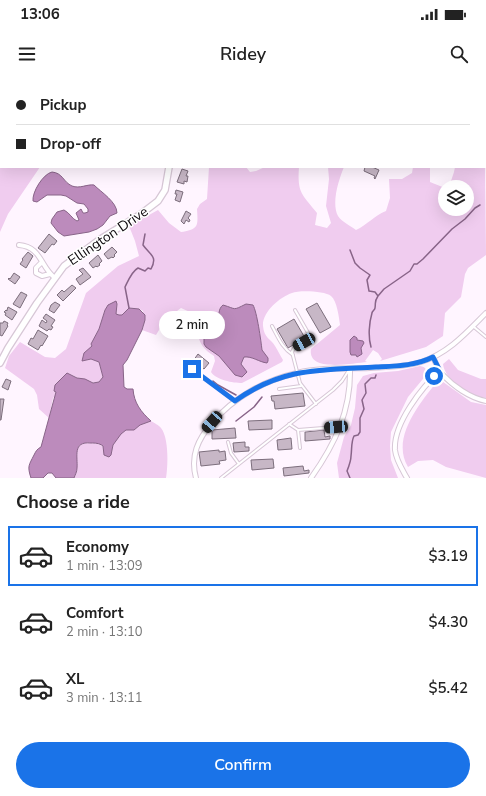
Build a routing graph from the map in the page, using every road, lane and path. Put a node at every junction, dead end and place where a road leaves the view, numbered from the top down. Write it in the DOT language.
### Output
graph roads {
  1 [pos="169,168"];
  2 [pos="19,245"];
  3 [pos="42,262"];
  4 [pos="50,274"];
  5 [pos="55,278"];
  6 [pos="295,310"];
  7 [pos="486,313"];
  8 [pos="272,326"];
  9 [pos="473,326"];
  10 [pos="486,337"];
  11 [pos="293,355"];
  12 [pos="433,357"];
  13 [pos="0,361"];
  14 [pos="192,369"];
  15 [pos="350,369"];
  16 [pos="440,371"];
  17 [pos="298,372"];
  18 [pos="302,386"];
  19 [pos="279,389"];
  20 [pos="235,401"];
  21 [pos="486,401"];
  22 [pos="316,404"];
  23 [pos="289,424"];
  24 [pos="340,428"];
  25 [pos="298,430"];
  26 [pos="228,442"];
  27 [pos="300,448"];
  28 [pos="239,464"];
  29 [pos="196,478"];
  30 [pos="221,478"];
  31 [pos="311,478"];
  32 [pos="407,478"];
  1 -- 5 [label="street, Ellington Drive"];
  2 -- 3 [label="street"];
  3 -- 4 [label="street"];
  3 -- 4 [label="street"];
  4 -- 5 [label="street"];
  5 -- 13 [label="street, Ellington Drive"];
  6 -- 11 [label="lane"];
  7 -- 9 [label="street"];
  8 -- 11 [label="lane"];
  9 -- 10 [label="lane"];
  9 -- 12 [label="street"];
  11 -- 17 [label="lane"];
  12 -- 15 [label="street"];
  12 -- 16 [label="street"];
  14 -- 20 [label="lane"];
  15 -- 17 [label="street"];
  15 -- 22 [label="lane"];
  15 -- 24 [label="street"];
  16 -- 21 [label="street"];
  16 -- 32 [label="street"];
  17 -- 18 [label="lane"];
  17 -- 20 [label="street"];
  18 -- 19 [label="lane"];
  18 -- 22 [label="lane"];
  20 -- 29 [label="street"];
  22 -- 23 [label="lane"];
  23 -- 25 [label="lane"];
  23 -- 28 [label="lane"];
  24 -- 25 [label="lane"];
  24 -- 31 [label="street"];
  25 -- 27 [label="lane"];
  26 -- 28 [label="lane"];
  28 -- 30 [label="lane"];
}
